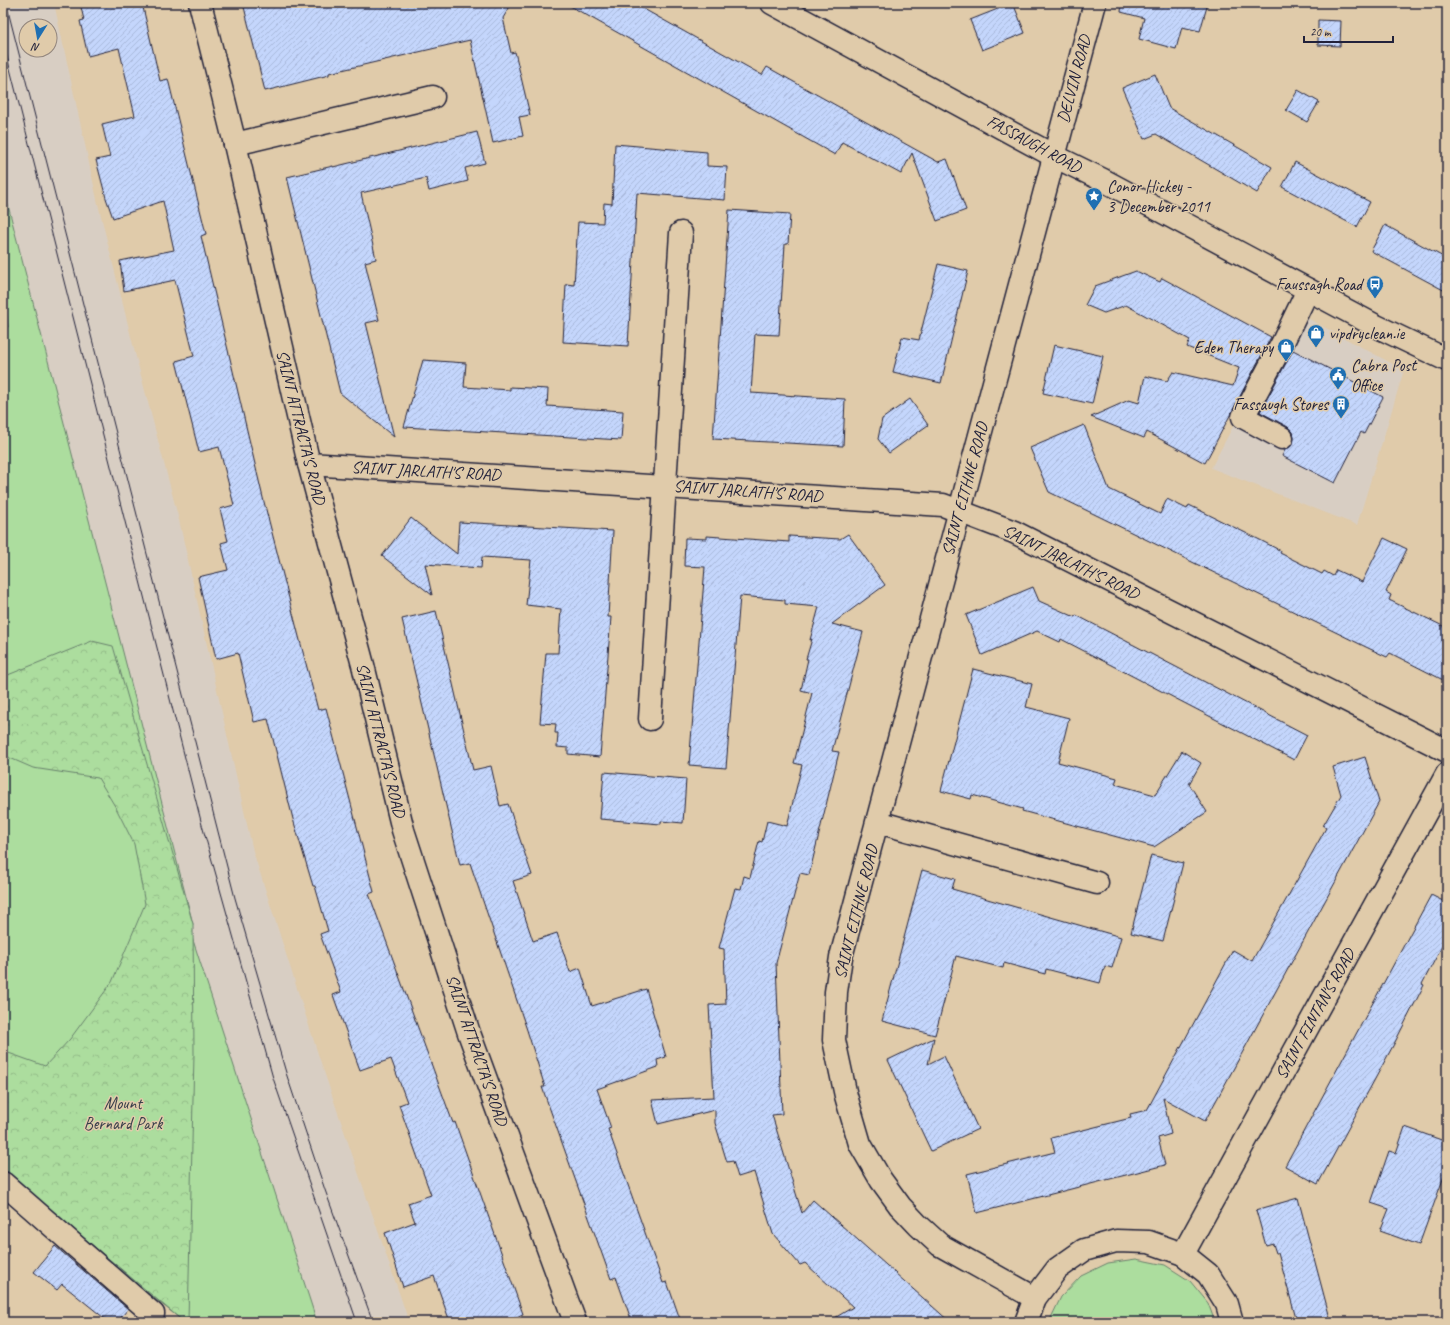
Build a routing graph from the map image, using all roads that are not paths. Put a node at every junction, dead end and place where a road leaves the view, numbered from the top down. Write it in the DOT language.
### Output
graph roads {
  1 [pos="200,3"];
  2 [pos="772,3"];
  3 [pos="1095,3"];
  4 [pos="433,97"];
  5 [pos="235,144"];
  6 [pos="1054,156"];
  7 [pos="681,233"];
  8 [pos="1308,290"];
  9 [pos="1447,360"];
  10 [pos="1282,438"];
  11 [pos="308,464"];
  12 [pos="664,486"];
  13 [pos="959,510"];
  14 [pos="650,719"];
  15 [pos="1447,751"];
  16 [pos="1447,774"];
  17 [pos="878,822"];
  18 [pos="1097,883"];
  19 [pos="3,1183"];
  20 [pos="1183,1254"];
  21 [pos="1034,1298"];
  22 [pos="151,1322"];
  23 [pos="576,1322"];
  24 [pos="1026,1322"];
  25 [pos="1232,1322"];
  1 -- 5 [label="street, SAINT ATTRACTA'S ROAD"];
  2 -- 6 [label="street, FASSAUGH ROAD"];
  3 -- 6 [label="street, DELVIN ROAD"];
  4 -- 5 [label="street"];
  5 -- 11 [label="street, SAINT ATTRACTA'S ROAD"];
  6 -- 8 [label="street, FASSAUGH ROAD"];
  6 -- 13 [label="street, SAINT EITHNE ROAD"];
  7 -- 12 [label="street, SAINT JARLATH'S ROAD"];
  8 -- 9 [label="street, FASSAUGH ROAD"];
  8 -- 10 [label="street"];
  11 -- 12 [label="street, SAINT JARLATH'S ROAD"];
  11 -- 23 [label="street, SAINT ATTRACTA'S ROAD"];
  12 -- 13 [label="street, SAINT JARLATH'S ROAD"];
  12 -- 14 [label="street, SAINT JARLATH'S ROAD"];
  13 -- 15 [label="street, SAINT JARLATH'S ROAD"];
  13 -- 17 [label="street, SAINT EITHNE ROAD"];
  16 -- 20 [label="street, SAINT FINTAN'S ROAD"];
  17 -- 18 [label="street, SAINT EITHNE ROAD"];
  17 -- 21 [label="street, SAINT EITHNE ROAD"];
  19 -- 22 [label="street"];
  20 -- 21 [label="street"];
  20 -- 25 [label="street"];
  21 -- 24 [label="street"];
}
